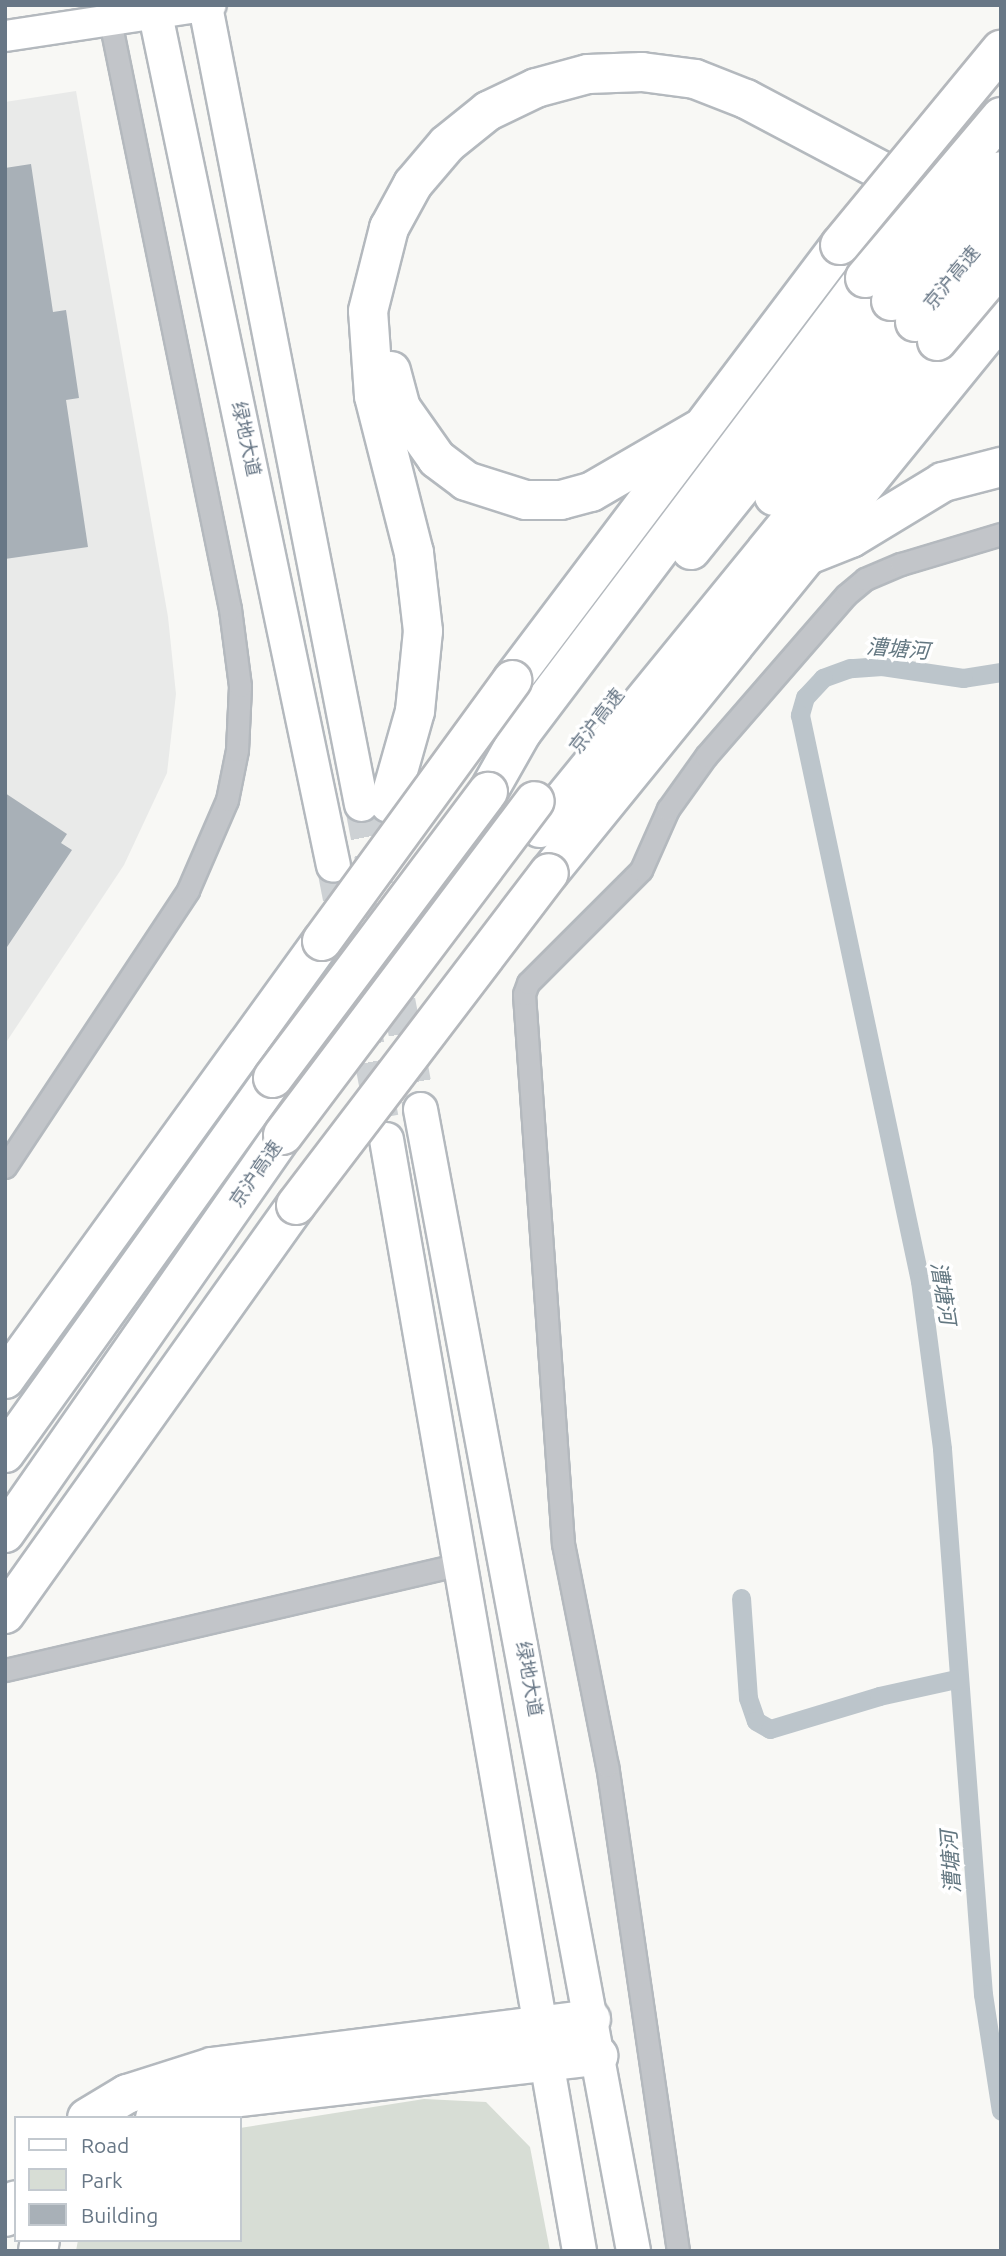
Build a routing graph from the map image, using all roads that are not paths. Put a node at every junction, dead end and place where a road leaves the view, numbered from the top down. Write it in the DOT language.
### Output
graph roads {
  1 [pos="211,5"];
  2 [pos="205,6"];
  3 [pos="113,13"];
  4 [pos="155,14"];
  5 [pos="5,36"];
  6 [pos="1001,50"];
  7 [pos="1001,117"];
  8 [pos="1001,171"];
  9 [pos="1001,220"];
  10 [pos="1001,246"];
  11 [pos="1001,265"];
  12 [pos="1001,272"];
  13 [pos="1001,317"];
  14 [pos="916,319"];
  15 [pos="698,430"];
  16 [pos="1001,467"];
  17 [pos="1001,534"];
  18 [pos="803,557"];
  19 [pos="361,804"];
  20 [pos="333,865"];
  21 [pos="322,941"];
  22 [pos="421,1109"];
  23 [pos="386,1139"];
  24 [pos="5,1167"];
  25 [pos="5,1380"];
  26 [pos="5,1453"];
  27 [pos="5,1533"];
  28 [pos="458,1565"];
  29 [pos="5,1614"];
  30 [pos="5,1670"];
  31 [pos="591,2019"];
  32 [pos="540,2025"];
  33 [pos="598,2056"];
  34 [pos="545,2063"];
  35 [pos="90,2116"];
  36 [pos="162,2116"];
  37 [pos="579,2251"];
  38 [pos="633,2251"];
  39 [pos="678,2251"];
  1 -- 2 [label="street"];
  2 -- 4 [label="street"];
  2 -- 19 [label="main road"];
  3 -- 4 [label="street"];
  3 -- 5 [label="street"];
  3 -- 24 [label="street"];
  4 -- 20 [label="main road, 绿地大道"];
  6 -- 15 [label="highway, bridge"];
  7 -- 14 [label="highway, 京沪高速, bridge"];
  8 -- 14 [label="highway, 京沪高速, bridge"];
  9 -- 14 [label="highway, 京沪高速, bridge"];
  10 -- 21 [label="highway, bridge"];
  11 -- 14 [label="highway, 京沪高速, bridge"];
  12 -- 15 [label="highway"];
  13 -- 14 [label="highway"];
  14 -- 18 [label="highway"];
  14 -- 26 [label="highway, 京沪高速, bridge"];
  14 -- 27 [label="highway, 京沪高速, bridge"];
  15 -- 21 [label="highway, bridge"];
  16 -- 18 [label="highway"];
  17 -- 39 [label="street"];
  18 -- 29 [label="highway, bridge"];
  21 -- 25 [label="highway"];
  22 -- 31 [label="main road, 绿地大道"];
  23 -- 28 [label="main road"];
  28 -- 30 [label="street"];
  28 -- 32 [label="main road"];
  31 -- 32 [label="highway"];
  31 -- 33 [label="main road, 绿地大道"];
  32 -- 34 [label="main road"];
  32 -- 35 [label="highway"];
  33 -- 34 [label="highway"];
  33 -- 38 [label="main road, 绿地大道"];
  34 -- 36 [label="highway"];
  34 -- 37 [label="main road"];
}
